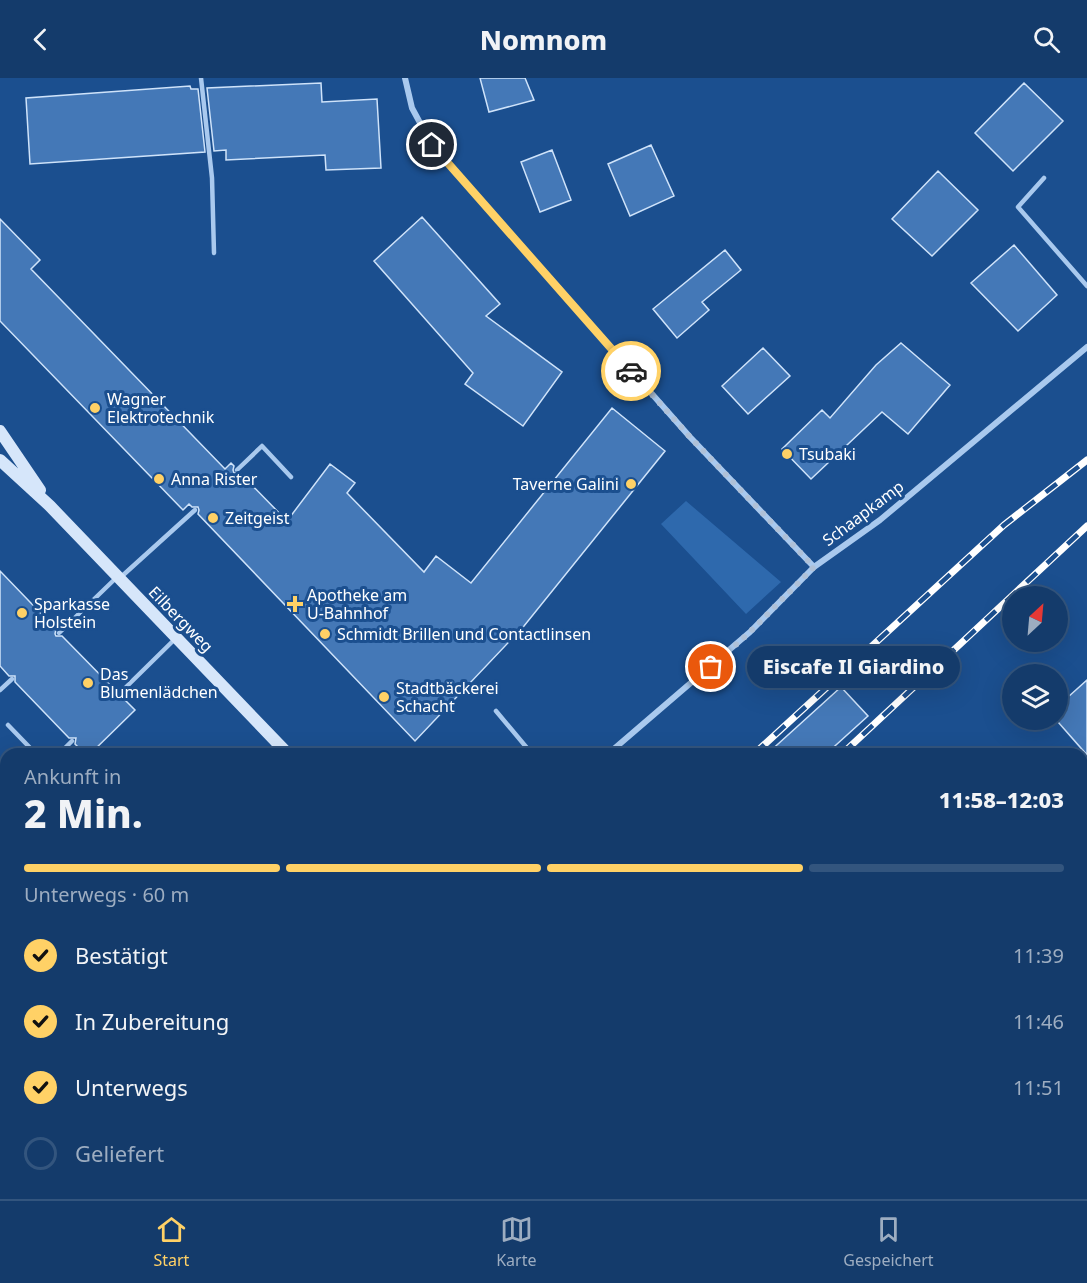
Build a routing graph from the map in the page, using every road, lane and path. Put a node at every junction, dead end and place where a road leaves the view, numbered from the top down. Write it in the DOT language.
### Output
graph roads {
  1 [pos="201,78"];
  2 [pos="405,78"];
  3 [pos="1044,178"];
  4 [pos="214,253"];
  5 [pos="1087,286"];
  6 [pos="1087,347"];
  7 [pos="0,431"];
  8 [pos="0,460"];
  9 [pos="237,470"];
  10 [pos="291,477"];
  11 [pos="50,506"];
  12 [pos="195,510"];
  13 [pos="814,567"];
  14 [pos="118,578"];
  15 [pos="59,633"];
  16 [pos="176,638"];
  17 [pos="12,679"];
  18 [pos="0,690"];
  19 [pos="119,694"];
  20 [pos="496,711"];
  21 [pos="8,725"];
  22 [pos="72,741"];
  23 [pos="30,748"];
  24 [pos="65,748"];
  25 [pos="282,748"];
  26 [pos="527,748"];
  27 [pos="615,748"];
  1 -- 4 [label="lane"];
  2 -- 13 [label="street"];
  3 -- 5 [label="lane"];
  6 -- 13 [label="street, Schaapkamp"];
  7 -- 11 [label="main road, Eilbergweg"];
  8 -- 11 [label="main road, Eilbergweg"];
  9 -- 10 [label="lane"];
  11 -- 14 [label="main road, Eilbergweg"];
  12 -- 14 [label="lane"];
  13 -- 27 [label="street, Schaapkamp"];
  14 -- 15 [label="lane"];
  14 -- 16 [label="main road, Eilbergweg"];
  16 -- 19 [label="lane"];
  16 -- 25 [label="main road, Eilbergweg"];
  17 -- 18 [label="lane"];
  20 -- 26 [label="lane"];
  21 -- 23 [label="lane"];
  22 -- 24 [label="lane"];
}
